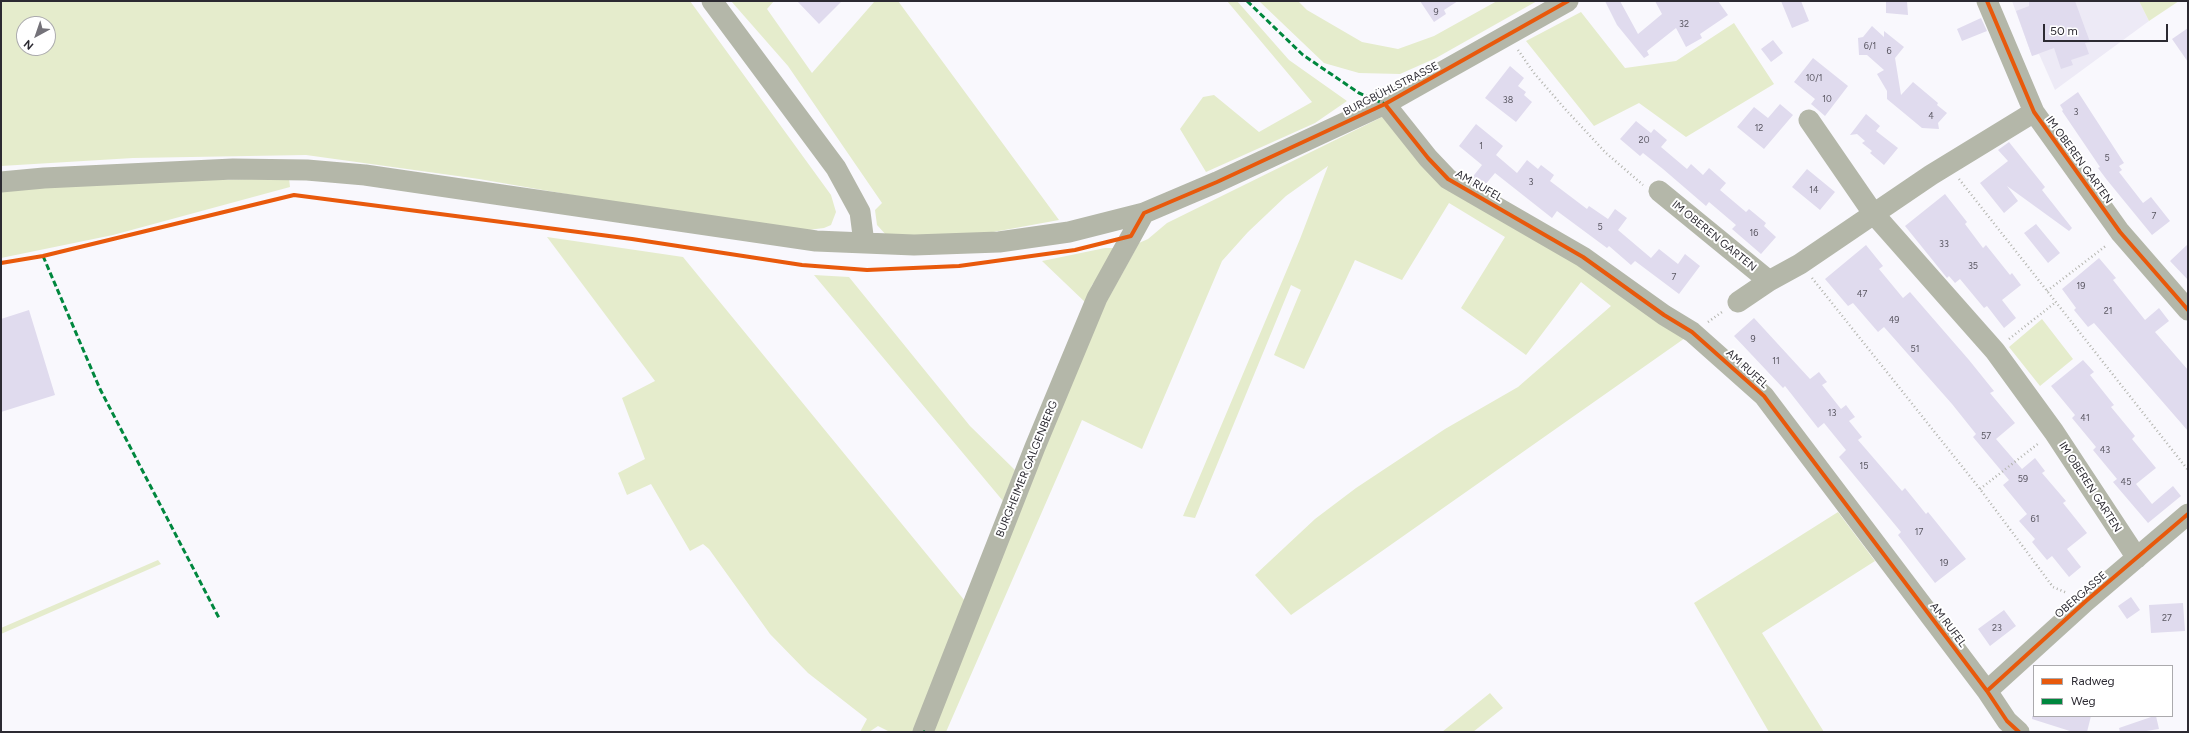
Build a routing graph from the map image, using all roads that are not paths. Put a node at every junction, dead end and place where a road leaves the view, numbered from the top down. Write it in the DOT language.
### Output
graph roads {
  1 [pos="712,1"];
  2 [pos="1568,1"];
  3 [pos="1987,1"];
  4 [pos="1385,104"];
  5 [pos="2034,112"];
  6 [pos="1809,120"];
  7 [pos="1,182"];
  8 [pos="1659,191"];
  9 [pos="1144,213"];
  10 [pos="1873,214"];
  11 [pos="864,243"];
  12 [pos="1770,281"];
  13 [pos="1738,302"];
  14 [pos="2188,310"];
  15 [pos="2188,514"];
  16 [pos="2137,558"];
  17 [pos="1987,691"];
  18 [pos="923,732"];
  19 [pos="2019,732"];
  1 -- 11 [label="street"];
  2 -- 4 [label="street, BURGBÜHLSTRASSE"];
  3 -- 5 [label="street, IM OBEREN GARTEN"];
  4 -- 9 [label="street, BURGBÜHLSTRASSE"];
  4 -- 17 [label="street, AM RUFEL"];
  5 -- 10 [label="street, IM OBEREN GARTEN"];
  5 -- 14 [label="street, IM OBEREN GARTEN"];
  6 -- 10 [label="street, IM OBEREN GARTEN"];
  7 -- 11 [label="street, BURGBÜHLSTRASSE"];
  8 -- 12 [label="street, IM OBEREN GARTEN"];
  9 -- 11 [label="street, BURGBÜHLSTRASSE"];
  9 -- 18 [label="street, BURGHEIMER GALGENBERG"];
  10 -- 12 [label="street, IM OBEREN GARTEN"];
  10 -- 16 [label="street, IM OBEREN GARTEN"];
  12 -- 13 [label="street, IM OBEREN GARTEN"];
  15 -- 16 [label="street, OBERGASSE"];
  16 -- 17 [label="street, OBERGASSE"];
  17 -- 19 [label="street, AM RUFEL"];
}
